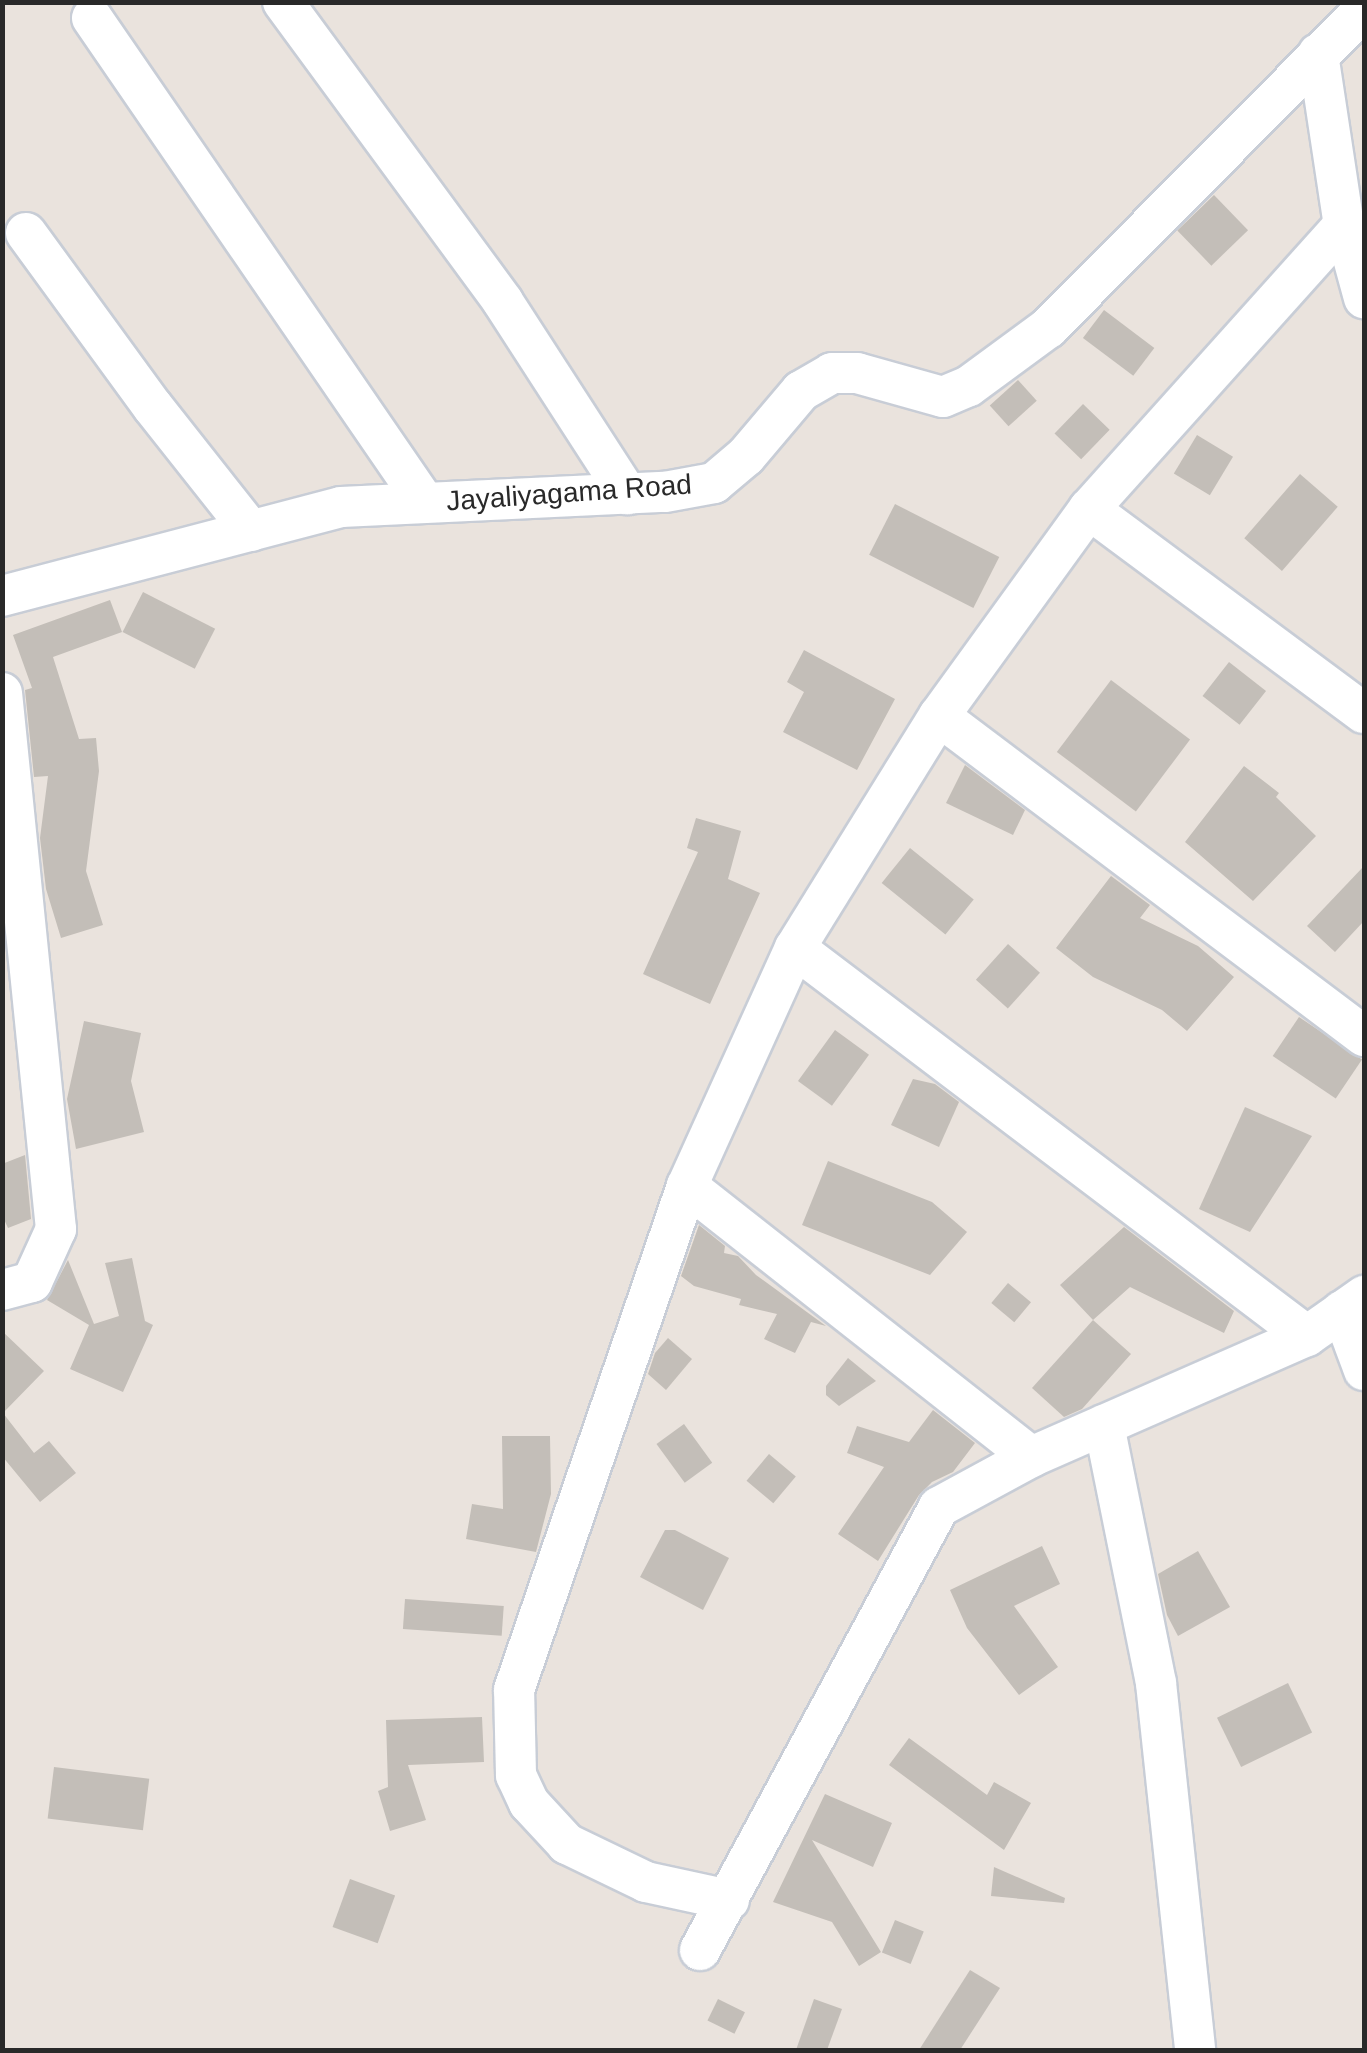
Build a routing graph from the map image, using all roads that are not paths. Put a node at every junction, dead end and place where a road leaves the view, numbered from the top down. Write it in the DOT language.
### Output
graph roads {
  1 [pos="283,2"];
  2 [pos="1364,10"];
  3 [pos="92,18"];
  4 [pos="1318,54"];
  5 [pos="1344,226"];
  6 [pos="26,232"];
  7 [pos="1364,298"];
  8 [pos="626,494"];
  9 [pos="425,503"];
  10 [pos="1089,509"];
  11 [pos="251,530"];
  12 [pos="2,596"];
  13 [pos="2,693"];
  14 [pos="1364,714"];
  15 [pos="939,716"];
  16 [pos="795,948"];
  17 [pos="1364,1036"];
  18 [pos="687,1186"];
  19 [pos="2,1290"];
  20 [pos="1354,1303"];
  21 [pos="1308,1336"];
  22 [pos="1364,1370"];
  23 [pos="1104,1425"];
  24 [pos="1030,1457"];
  25 [pos="729,1900"];
  26 [pos="700,1950"];
  27 [pos="1195,2050"];
  1 -- 8 [label="street"];
  2 -- 4 [label="street, Jayaliyagama Road"];
  3 -- 9 [label="street"];
  4 -- 5 [label="street"];
  4 -- 8 [label="street, Jayaliyagama Road"];
  5 -- 7 [label="street"];
  5 -- 10 [label="street"];
  6 -- 11 [label="street"];
  8 -- 9 [label="street, Jayaliyagama Road"];
  9 -- 11 [label="street, Jayaliyagama Road"];
  10 -- 14 [label="street"];
  10 -- 15 [label="street"];
  11 -- 12 [label="street, Jayaliyagama Road"];
  13 -- 19 [label="street"];
  15 -- 16 [label="street"];
  15 -- 17 [label="street"];
  16 -- 18 [label="street"];
  16 -- 21 [label="street"];
  18 -- 24 [label="street"];
  18 -- 25 [label="street"];
  20 -- 21 [label="street"];
  20 -- 22 [label="street"];
  21 -- 23 [label="street"];
  23 -- 24 [label="street"];
  23 -- 27 [label="street"];
  24 -- 25 [label="street"];
  25 -- 26 [label="street"];
}
